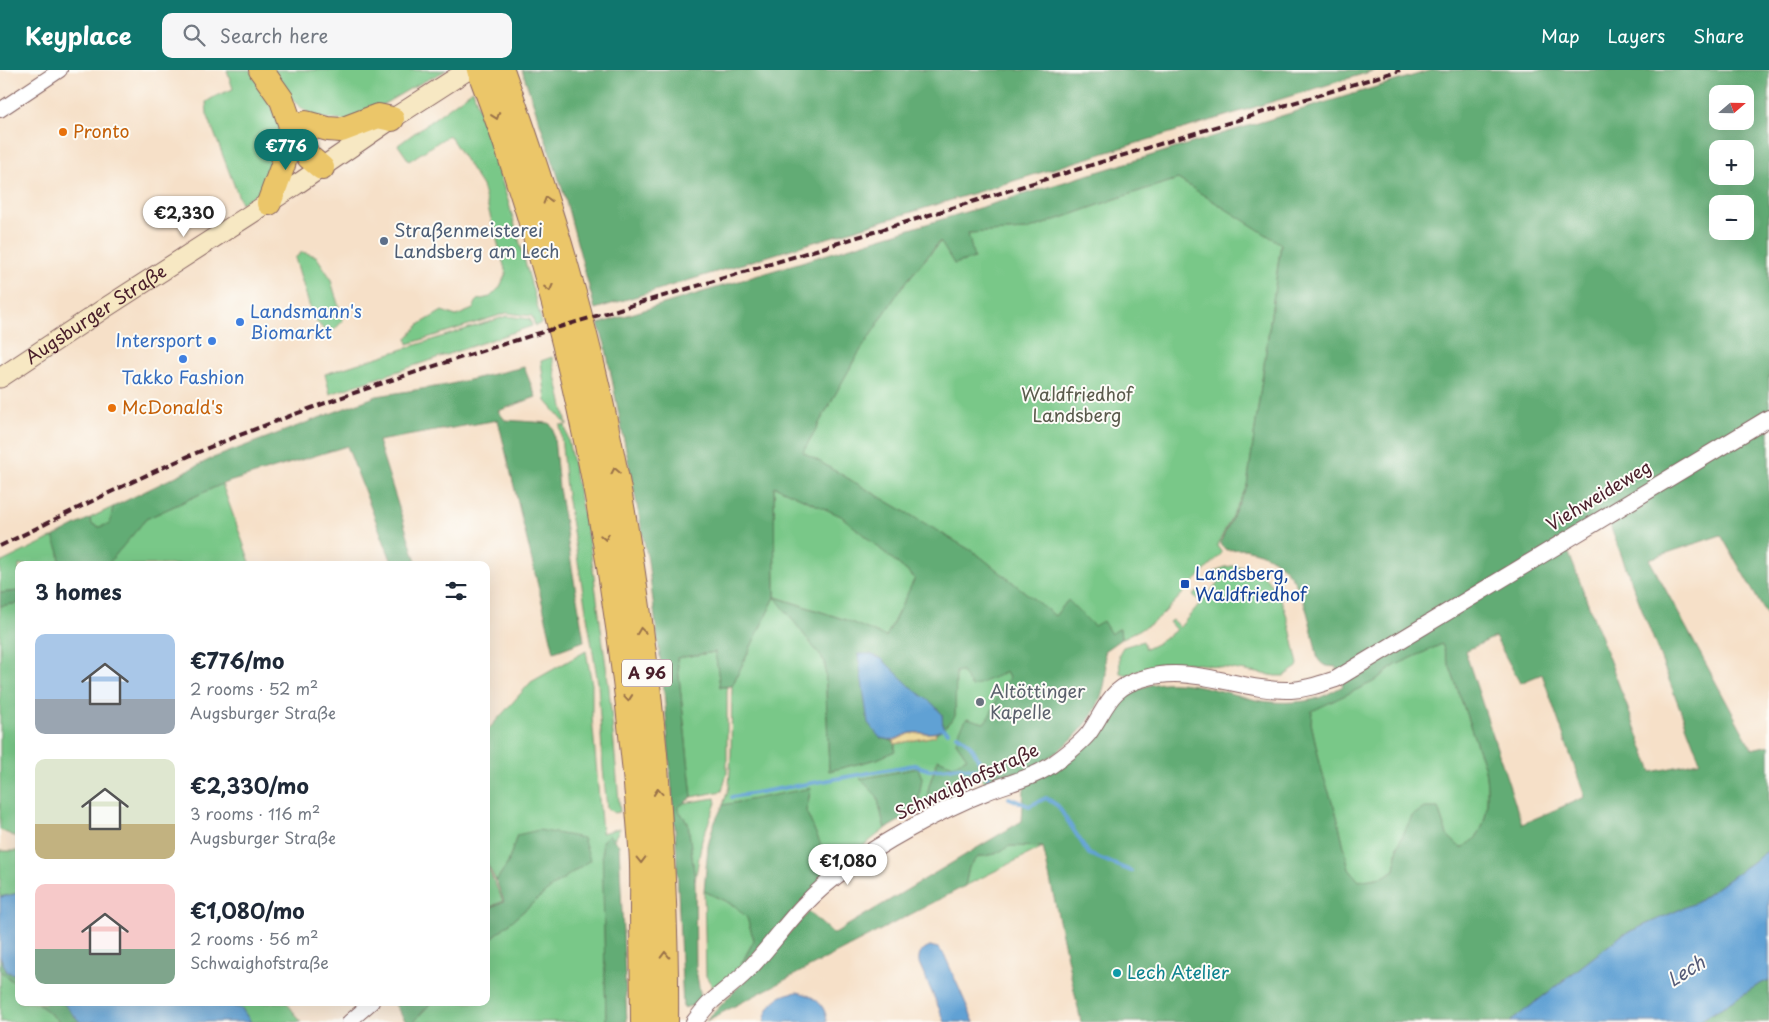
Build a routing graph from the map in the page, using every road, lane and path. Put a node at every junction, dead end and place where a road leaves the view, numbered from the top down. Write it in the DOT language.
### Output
graph roads {
  1 [pos="60,70"];
  2 [pos="262,70"];
  3 [pos="468,70"];
  4 [pos="479,70"];
  5 [pos="502,70"];
  6 [pos="0,110"];
  7 [pos="392,119"];
  8 [pos="299,124"];
  9 [pos="322,168"];
  10 [pos="269,203"];
  11 [pos="0,378"];
  12 [pos="1769,418"];
  13 [pos="1451,610"];
  14 [pos="367,1006"];
  15 [pos="666,1013"];
  16 [pos="643,1019"];
  17 [pos="349,1022"];
  18 [pos="694,1022"];
  1 -- 6 [label="street"];
  2 -- 8 [label="highway"];
  3 -- 7 [label="main road, Augsburger Straße"];
  4 -- 16 [label="highway, A 96, one-way"];
  15 -- 5 [label="highway, A 96, one-way"];
  7 -- 8 [label="highway"];
  7 -- 9 [label="main road, Augsburger Straße"];
  8 -- 9 [label="highway"];
  8 -- 10 [label="highway"];
  9 -- 10 [label="main road, Augsburger Straße"];
  10 -- 11 [label="main road, Augsburger Straße"];
  12 -- 13 [label="street, Viehweideweg"];
  13 -- 18 [label="street, Schwaighofstraße"];
  14 -- 17 [label="street"];
}
